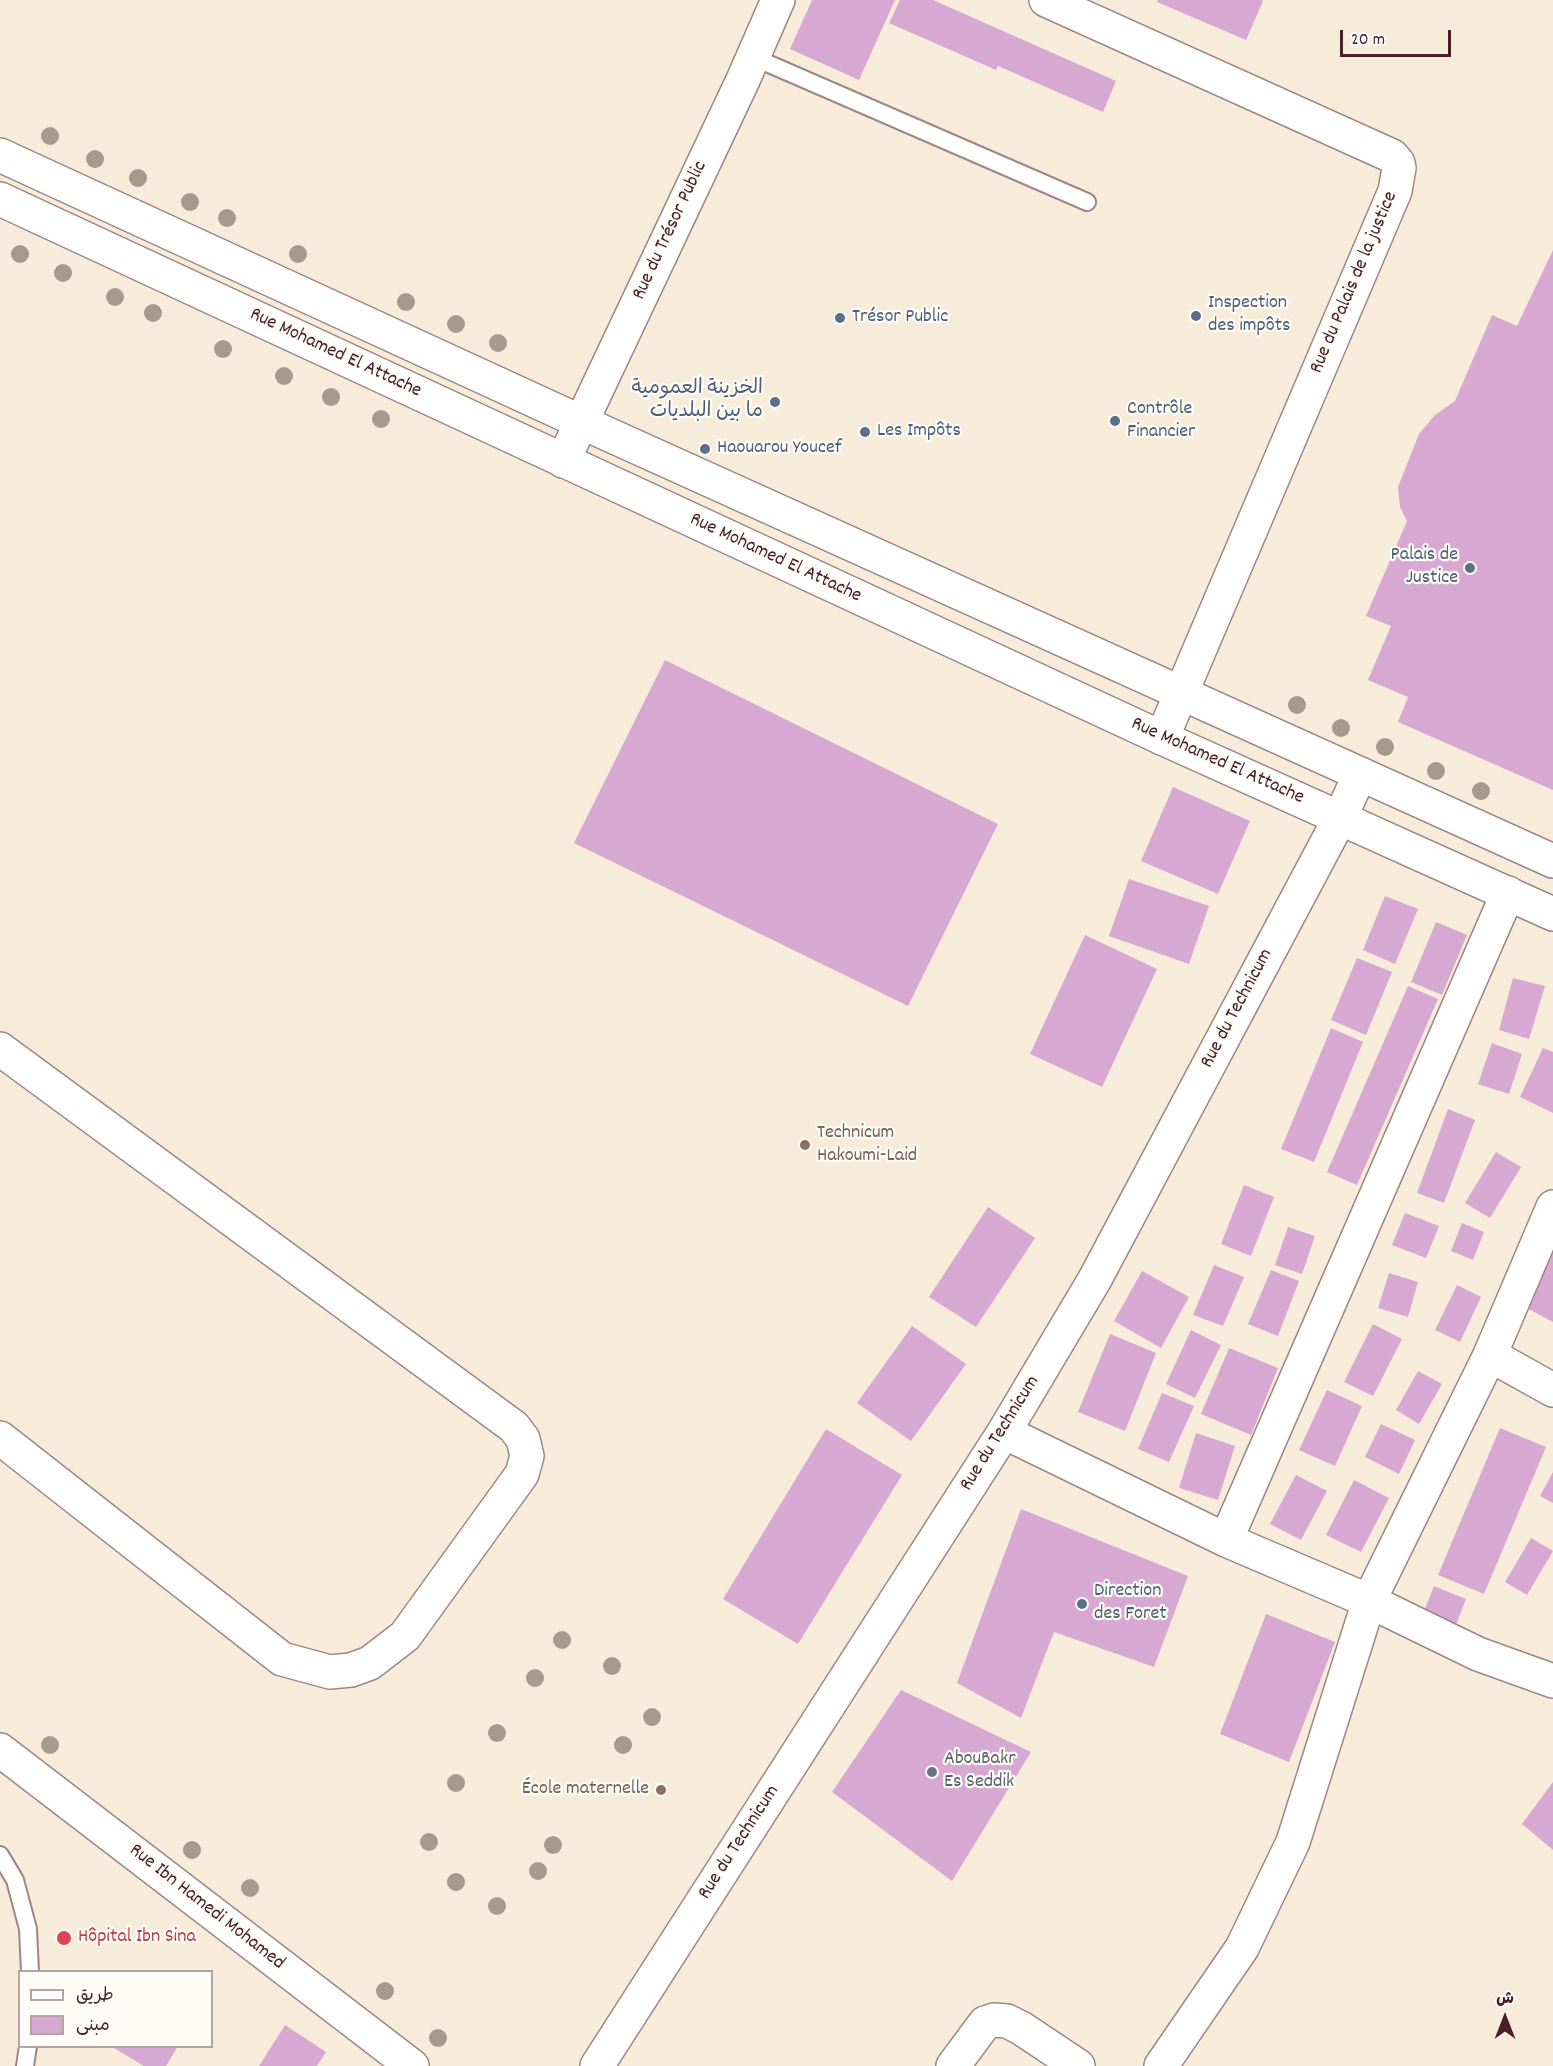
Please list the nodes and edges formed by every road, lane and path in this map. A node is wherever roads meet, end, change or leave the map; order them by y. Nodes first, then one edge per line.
1 (778, 0) edge
2 (1046, 0) edge
3 (753, 57) junction
4 (0, 155) edge
5 (0, 199) edge
6 (1087, 202) dead end
7 (384, 331) junction
8 (364, 368) junction
9 (581, 422) junction
10 (563, 461) junction
11 (1181, 694) junction
12 (1162, 738) junction
13 (1360, 774) junction
14 (1340, 818) junction
15 (1553, 861) edge
16 (1508, 893) junction
17 (1553, 914) edge
18 (0, 1048) edge
19 (1553, 1207) edge
20 (1490, 1354) junction
21 (1553, 1390) edge
22 (1004, 1432) junction
23 (0, 1438) edge
24 (1226, 1540) junction
25 (1369, 1601) junction
26 (1552, 1678) edge
27 (0, 1749) edge
28 (0, 1855) edge
29 (30, 1970) edge
30 (28, 2048) edge
31 (25, 2066) edge
32 (412, 2066) edge
33 (597, 2066) edge
34 (953, 2066) edge
35 (1078, 2066) edge
36 (1161, 2066) edge

1 - 3 street, Rue du Trésor Public
2 - 11 street, Rue du Palais de la justice
3 - 6 lane
3 - 9 street, Rue du Trésor Public
4 - 7 street, Rue Mohamed El Attache
5 - 8 street, Rue Mohamed El Attache
7 - 8 street
7 - 9 street, Rue Mohamed El Attache
8 - 10 street, Rue Mohamed El Attache
9 - 10 street, Rue du Trésor Public
9 - 11 street, Rue Mohamed El Attache
10 - 12 street, Rue Mohamed El Attache
11 - 12 street, Rue du Palais de la justice
11 - 13 street, Rue Mohamed El Attache
12 - 14 street, Rue Mohamed El Attache
13 - 14 street, Rue du Technicum
13 - 15 street, Rue Mohamed El Attache
14 - 16 street, Rue Mohamed El Attache
14 - 22 street, Rue du Technicum
16 - 17 street, Rue Mohamed El Attache
16 - 24 street
18 - 23 street
19 - 20 street
20 - 21 street
20 - 25 street
22 - 24 street
22 - 33 street, Rue du Technicum
24 - 25 street
25 - 26 street
25 - 36 street
27 - 32 street, Rue Ibn Hamedi Mohamed
28 - 29 lane
30 - 31 lane
34 - 35 street

